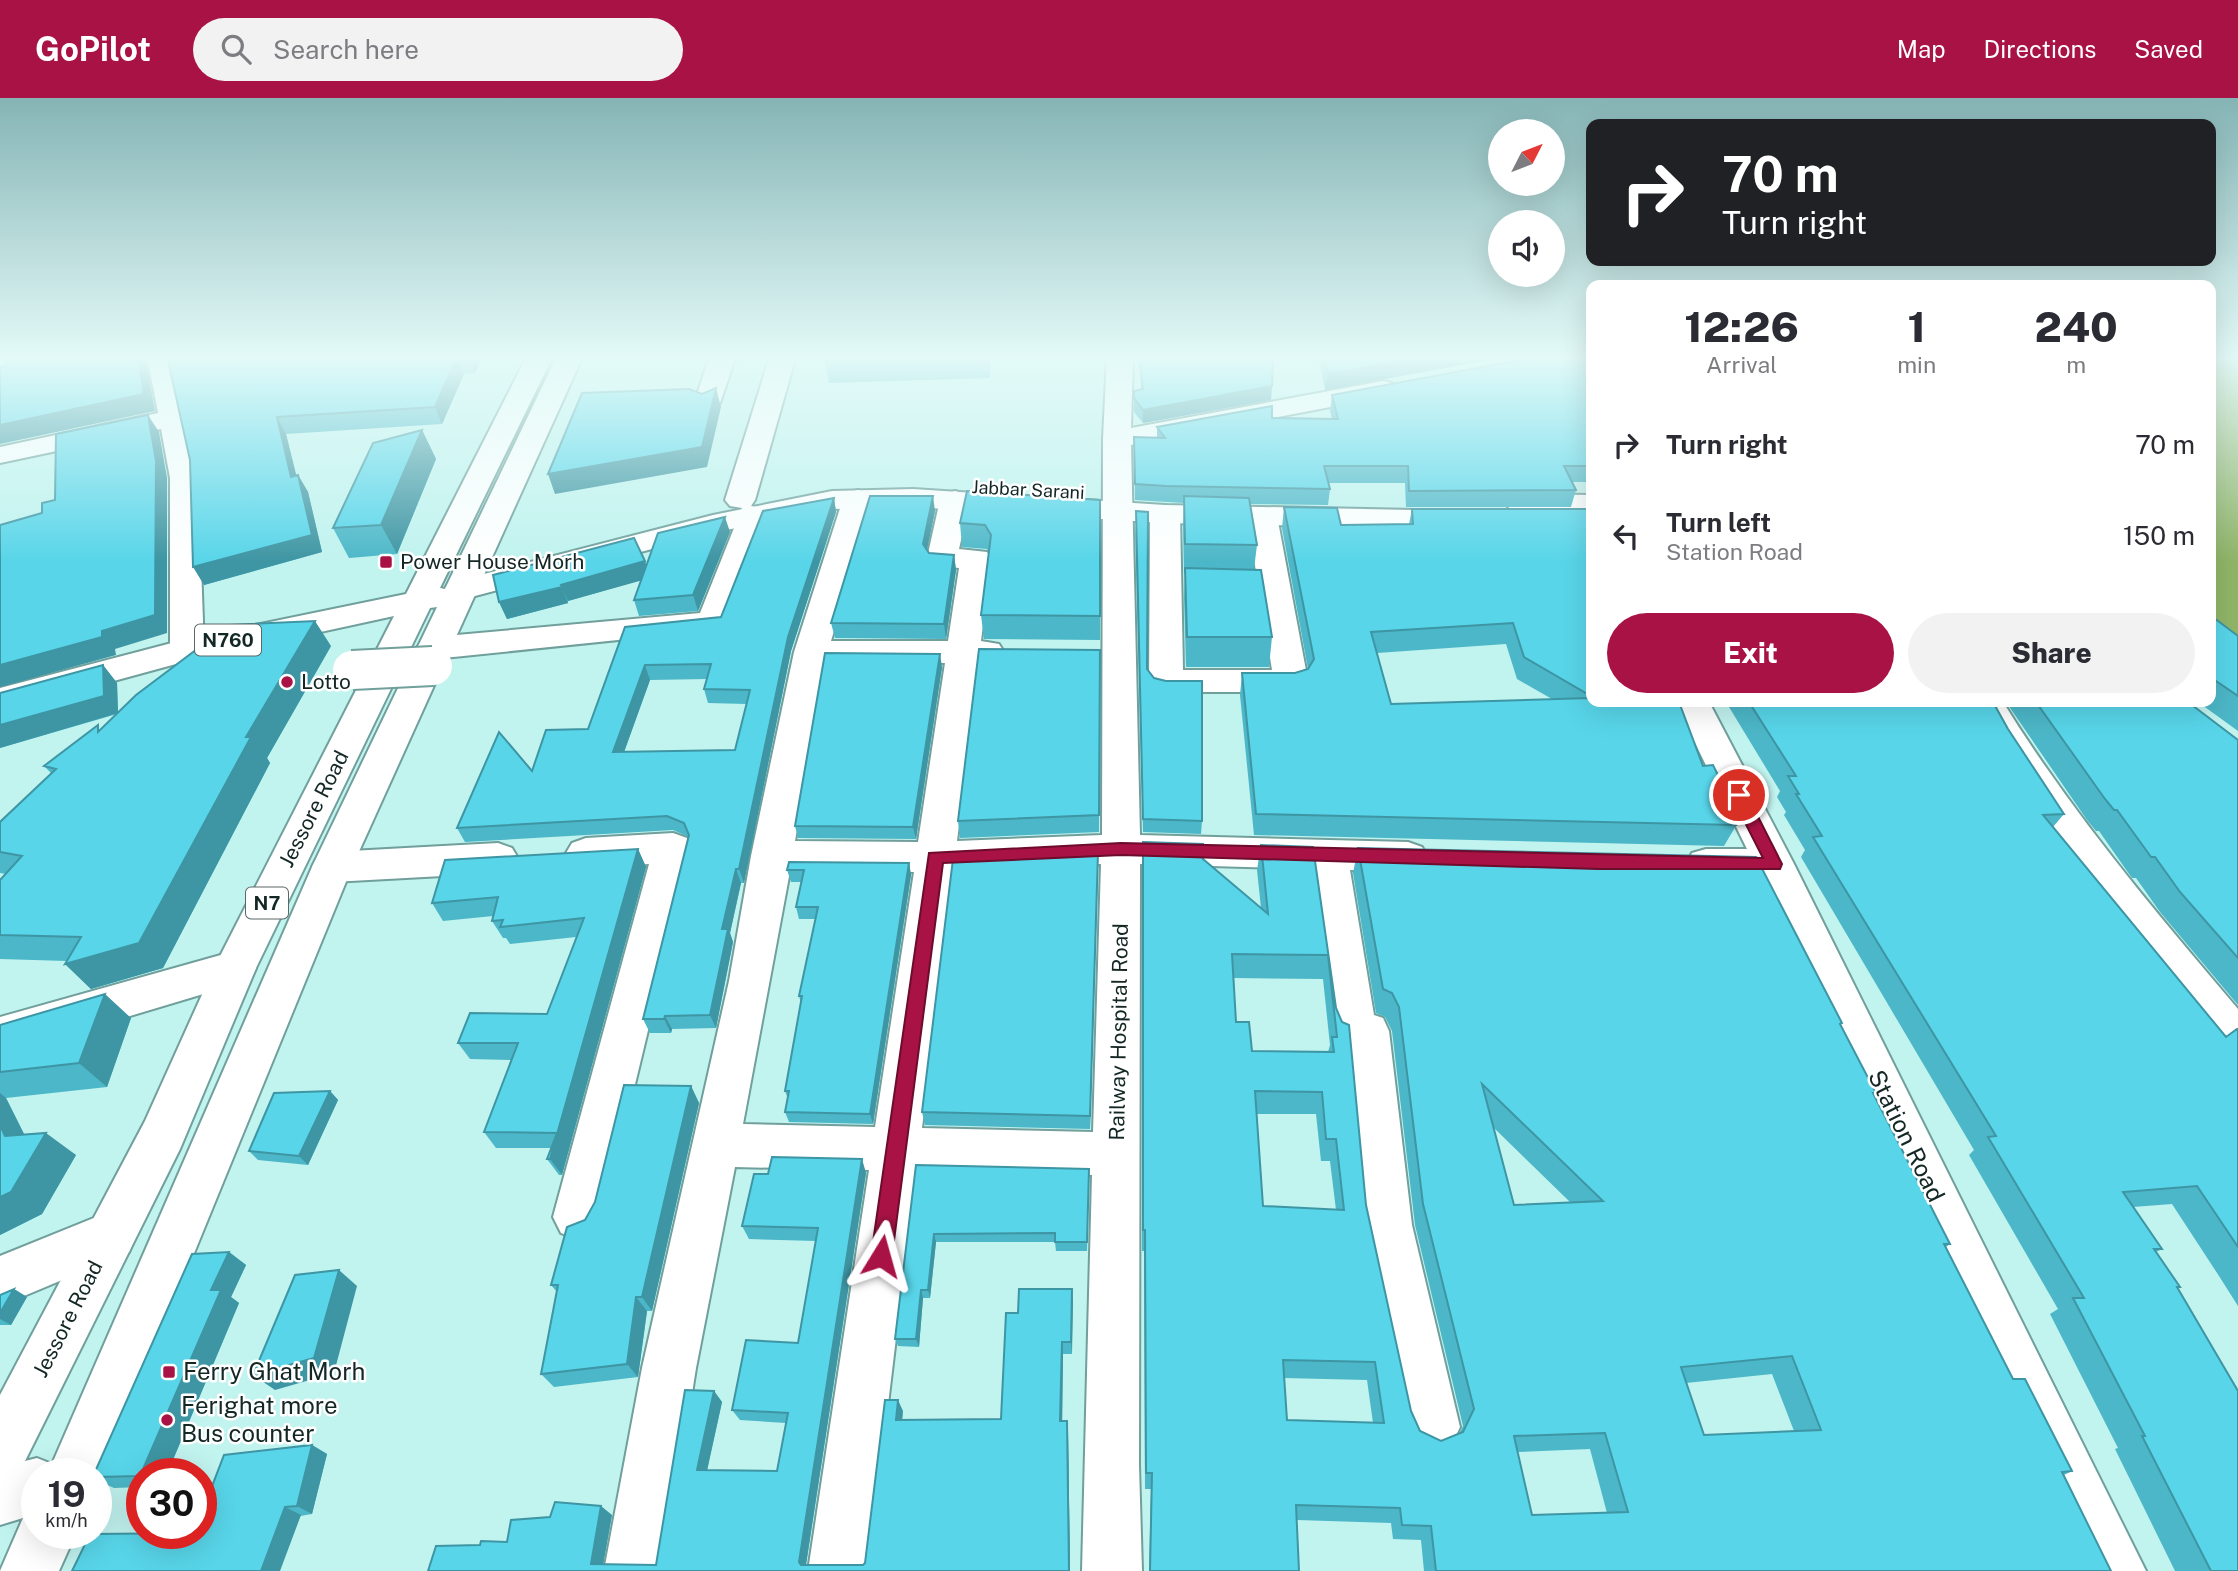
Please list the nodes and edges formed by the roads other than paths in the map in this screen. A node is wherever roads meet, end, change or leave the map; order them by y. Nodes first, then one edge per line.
1 (141, 425) edge
2 (173, 425) edge
3 (506, 425) edge
4 (538, 425) edge
5 (766, 425) edge
6 (1117, 425) edge
7 (1193, 425) edge
8 (1116, 439) junction
9 (0, 455) edge
10 (858, 499) junction
11 (955, 500) junction
12 (1119, 502) junction
13 (1586, 504) edge
14 (746, 507) junction
15 (1165, 514) junction
16 (1262, 516) junction
17 (1586, 518) edge
18 (467, 578) junction
19 (1192, 586) junction
20 (1274, 588) junction
21 (418, 602) junction
22 (187, 650) junction
23 (810, 652) junction
24 (963, 652) junction
25 (1015, 652) edge
26 (433, 657) junction
27 (352, 670) dead end
28 (0, 701) edge
29 (1695, 707) edge
30 (1989, 707) edge
31 (1121, 849) junction
32 (1328, 854) junction
33 (771, 856) junction
34 (935, 858) junction
35 (1450, 858) edge
36 (1666, 863) edge
37 (1774, 864) junction
38 (332, 867) junction
39 (234, 968) junction
40 (0, 1036) edge
41 (2235, 1037) edge
42 (714, 1145) junction
43 (895, 1151) junction
44 (1117, 1154) junction
45 (579, 1217) dead end
46 (111, 1235) junction
47 (0, 1281) edge
48 (1432, 1427) dead end
49 (0, 1452) edge
50 (83, 1458) edge
51 (21, 1491) edge
52 (0, 1497) edge
53 (39, 1549) edge
54 (28, 1571) edge
55 (634, 1571) edge
56 (838, 1571) edge
57 (1112, 1571) edge
58 (2116, 1571) edge

1 - 9 main road
2 - 22 main road
3 - 21 main road, Jessore Road / N7
4 - 18 main road, N7
5 - 14 main road
6 - 8 main road, Railway Hospital Road
7 - 8 main road
8 - 12 main road, Railway Hospital Road
10 - 11 main road, Jabbar Sarani
10 - 14 main road, Jabbar Sarani
10 - 23 main road
11 - 12 main road, Jabbar Sarani
11 - 24 main road
12 - 13 main road, Jabbar Sarani
12 - 14 main road, Jabbar Sarani
12 - 15 main road, Jabbar Sarani
12 - 31 main road, Railway Hospital Road
14 - 18 main road, Jabbar Sarani
14 - 26 main road
15 - 16 main road, Jabbar Sarani
15 - 19 main road
16 - 17 main road, Jabbar Sarani
16 - 20 main road
18 - 21 main road, N760
18 - 26 main road, N7
19 - 20 main road
19 - 20 main road
21 - 22 main road, N760
21 - 39 main road, Jessore Road / N7
22 - 28 main road, N760
23 - 24 main road
23 - 33 main road
24 - 25 main road
24 - 34 main road
26 - 27 main road, bridge
26 - 38 main road, N7
29 - 37 main road, Station Road
30 - 41 main road
31 - 32 main road
31 - 34 main road
31 - 44 main road, Railway Hospital Road
32 - 35 main road
32 - 48 main road
33 - 34 main road
33 - 42 main road
34 - 43 main road
36 - 37 main road
37 - 58 main road, Station Road
38 - 45 main road
38 - 50 main road, N7
39 - 40 main road
39 - 46 main road, Jessore Road / N7
42 - 43 main road
42 - 55 main road
43 - 44 main road
43 - 56 main road
44 - 57 main road, Railway Hospital Road
46 - 47 main road
46 - 49 main road, Jessore Road / N7
51 - 52 main road
53 - 54 main road

